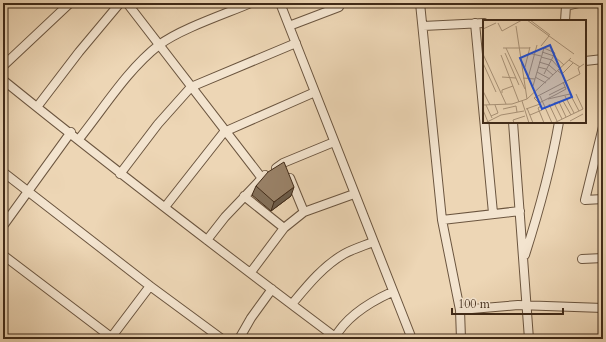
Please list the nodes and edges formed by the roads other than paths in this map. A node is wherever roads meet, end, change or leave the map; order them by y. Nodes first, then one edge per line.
1 (70, 3) edge
2 (120, 3) edge
3 (127, 3) edge
4 (251, 3) edge
5 (280, 3) edge
6 (341, 3) edge
7 (420, 3) edge
8 (579, 3) edge
9 (565, 20) edge
10 (483, 23) edge
11 (474, 24) junction
12 (289, 26) junction
13 (423, 26) junction
14 (296, 43) junction
15 (159, 45) junction
16 (603, 59) edge
17 (586, 61) edge
18 (3, 66) edge
19 (3, 80) edge
20 (191, 87) junction
21 (315, 92) junction
22 (37, 107) junction
23 (483, 114) edge
24 (484, 123) edge
25 (513, 123) edge
26 (559, 123) edge
27 (603, 127) edge
28 (71, 132) junction
29 (224, 132) junction
30 (79, 139) junction
31 (334, 142) junction
32 (600, 148) edge
33 (284, 163) junction
34 (3, 172) edge
35 (120, 174) junction
36 (261, 177) junction
37 (27, 192) junction
38 (354, 194) junction
39 (244, 196) junction
40 (603, 199) edge
41 (165, 207) junction
42 (520, 211) junction
43 (304, 212) junction
44 (493, 213) junction
45 (442, 220) junction
46 (3, 226) edge
47 (284, 228) junction
48 (207, 240) junction
49 (373, 242) junction
50 (3, 255) edge
51 (603, 258) edge
52 (524, 260) junction
53 (582, 260) dead end
54 (250, 272) junction
55 (150, 286) junction
56 (272, 289) junction
57 (392, 292) junction
58 (292, 304) junction
59 (527, 306) junction
60 (603, 308) edge
61 (460, 310) junction
62 (111, 338) edge
63 (335, 338) edge
64 (222, 339) edge
65 (239, 339) edge
66 (412, 339) edge
67 (460, 339) edge
68 (529, 339) edge

1 - 18 street
2 - 22 street
3 - 15 street
4 - 15 street
5 - 12 street
6 - 12 street
7 - 13 street
8 - 9 street
10 - 11 street
11 - 13 street
11 - 23 street
12 - 14 street
13 - 45 street
14 - 20 street
14 - 21 street
15 - 20 street
15 - 30 street
16 - 17 street
19 - 22 street
20 - 29 street
20 - 35 street
21 - 29 street
21 - 31 street
22 - 28 street
24 - 44 street
25 - 42 street
26 - 52 street
27 - 32 street
28 - 30 street
28 - 37 street
29 - 36 street
29 - 41 street
30 - 35 street
31 - 33 street
31 - 38 street
32 - 40 street
33 - 36 street
33 - 43 street
34 - 37 street
35 - 41 street
36 - 39 street
37 - 46 street
37 - 55 street
38 - 43 street
38 - 49 street
39 - 47 street
39 - 48 street
41 - 48 street
42 - 44 street
42 - 52 street
43 - 47 street
44 - 45 street
45 - 61 street
47 - 54 street
48 - 54 street
49 - 57 street
49 - 58 street
50 - 62 street
51 - 53 street
52 - 59 street
54 - 56 street
55 - 62 street
55 - 64 street
56 - 58 street
56 - 65 street
57 - 63 street
57 - 66 street
58 - 63 street
59 - 60 street
59 - 61 street
59 - 68 street
61 - 67 street

